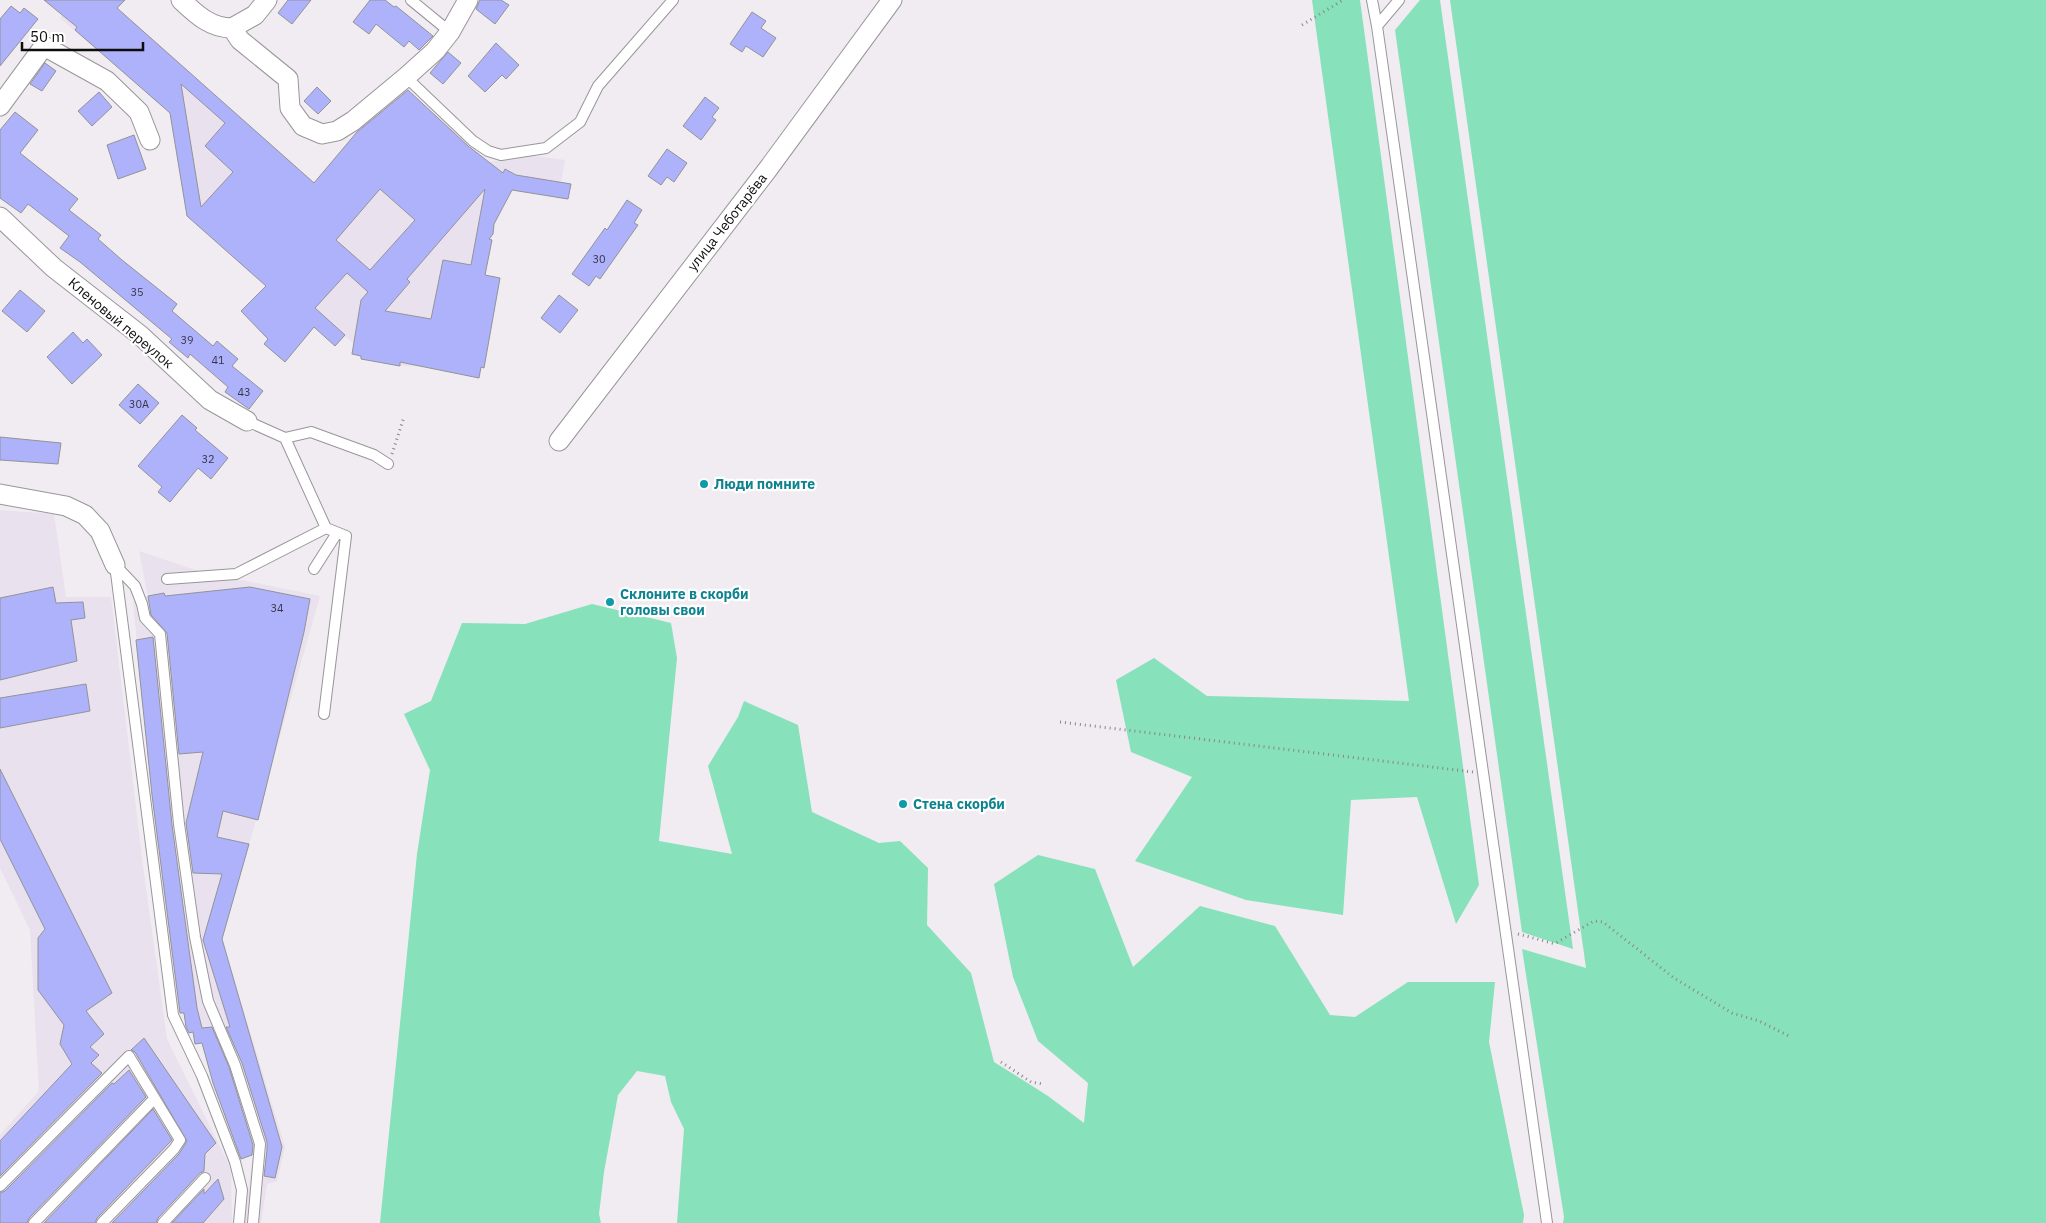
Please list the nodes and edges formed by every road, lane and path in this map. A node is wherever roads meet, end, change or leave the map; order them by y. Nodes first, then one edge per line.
1 (181, 0) edge
2 (267, 0) edge
3 (411, 0) edge
4 (468, 0) edge
5 (673, 0) edge
6 (892, 0) edge
7 (1343, 0) edge
8 (1372, 0) edge
9 (1399, 0) edge
10 (1302, 25) dead end
11 (1377, 26) junction
12 (232, 28) junction
13 (450, 32) junction
14 (406, 77) junction
15 (0, 106) edge
16 (150, 140) dead end
17 (0, 217) edge
18 (404, 417) dead end
19 (247, 421) joint
20 (285, 438) junction
21 (559, 440) dead end
22 (388, 464) joint
23 (0, 494) edge
24 (326, 528) junction
25 (336, 533) junction
26 (115, 565) junction
27 (314, 569) dead end
28 (167, 579) dead end
29 (324, 714) dead end
30 (1060, 722) dead end
31 (1483, 774) junction
32 (1506, 931) junction
33 (1789, 1036) dead end
34 (1001, 1062) dead end
35 (1043, 1084) dead end
36 (154, 1099) junction
37 (205, 1178) dead end
38 (0, 1186) edge
39 (34, 1223) edge
40 (102, 1223) edge
41 (163, 1223) edge
42 (239, 1223) edge
43 (253, 1223) edge
44 (1547, 1223) edge

1 - 12 street
2 - 12 street
3 - 13 lane
4 - 13 street
5 - 14 lane
6 - 21 street, улица Чеботарёва
7 - 10 path
8 - 11 lane
9 - 11 lane
11 - 31 lane
12 - 14 street
13 - 14 street
15 - 16 street
17 - 19 street, Кленовый переулок
18 - 22 path
19 - 20 lane
20 - 22 lane
20 - 24 lane
23 - 26 street
24 - 25 lane
24 - 28 lane
25 - 27 lane
25 - 29 lane
26 - 42 lane
26 - 43 lane
30 - 31 path
31 - 32 lane
32 - 33 path
32 - 44 lane
34 - 35 path
36 - 38 lane
36 - 39 lane
36 - 40 lane
37 - 41 lane

